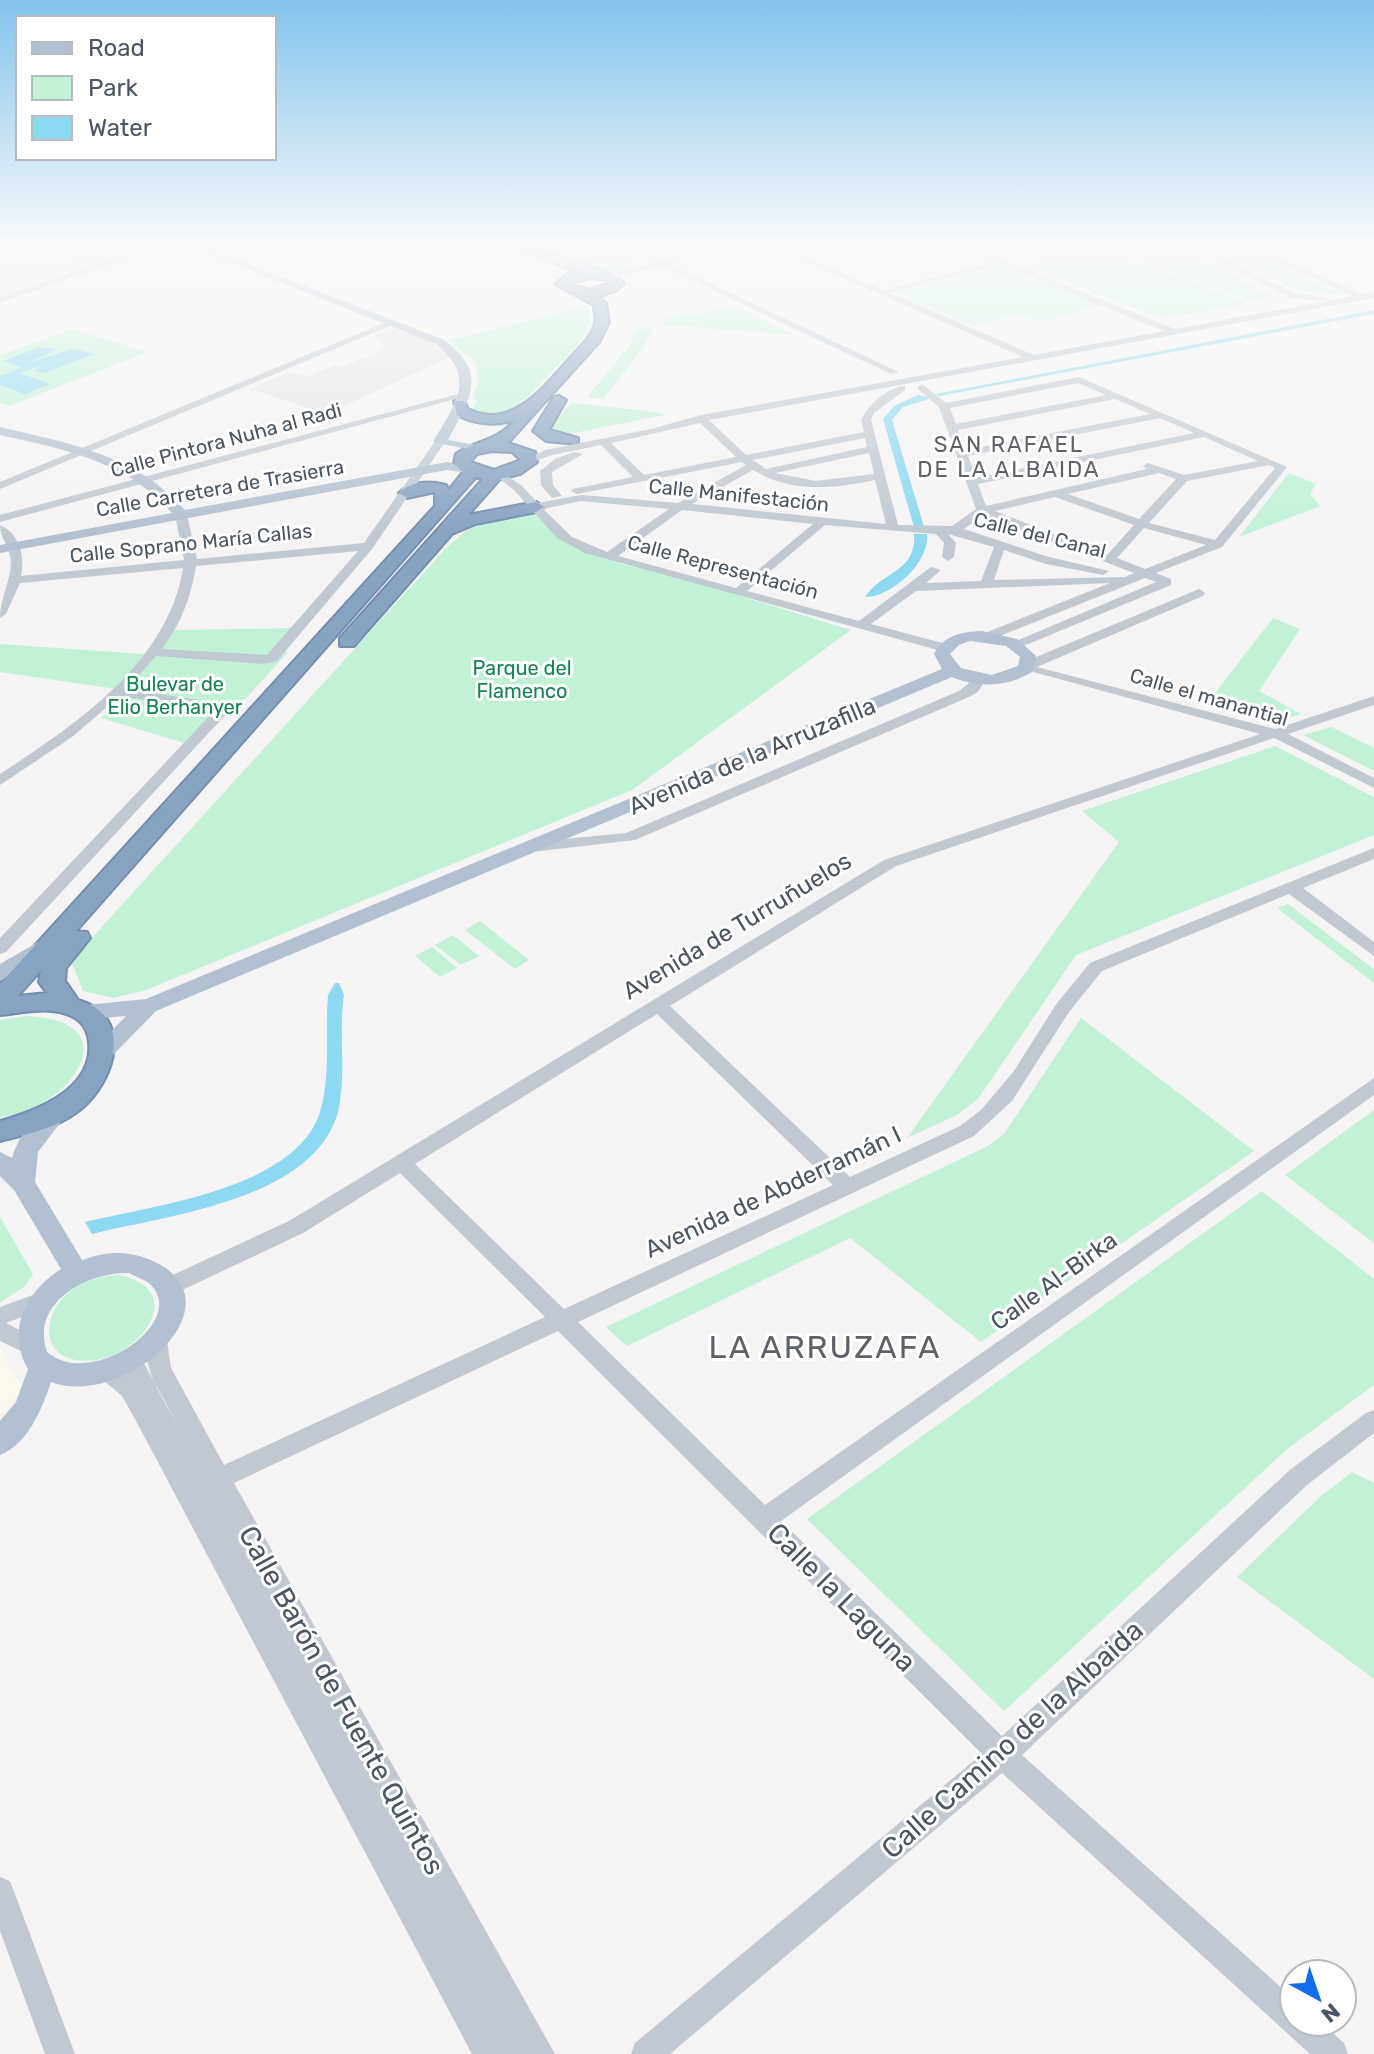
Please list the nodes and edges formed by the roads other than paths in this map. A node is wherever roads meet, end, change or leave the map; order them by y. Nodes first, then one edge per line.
1 (346, 342) edge
2 (433, 342) edge
3 (592, 342) edge
4 (603, 342) edge
5 (830, 342) edge
6 (996, 342) edge
7 (1114, 342) edge
8 (1032, 357) junction
9 (894, 372) junction
10 (933, 375) junction
11 (565, 381) junction
12 (888, 384) junction
13 (901, 388) junction
14 (933, 396) junction
15 (1117, 396) junction
16 (888, 398) junction
17 (461, 400) junction
18 (1161, 415) junction
19 (701, 418) junction
20 (951, 428) junction
21 (712, 429) junction
22 (0, 431) edge
23 (868, 434) junction
24 (1205, 434) junction
25 (573, 441) junction
26 (440, 442) junction
27 (607, 445) junction
28 (873, 449) junction
29 (83, 451) junction
30 (1110, 453) junction
31 (961, 454) junction
32 (470, 456) junction
33 (524, 456) junction
34 (1270, 462) junction
35 (754, 465) junction
36 (1159, 470) junction
37 (421, 471) junction
38 (498, 474) junction
39 (879, 476) junction
40 (1183, 478) junction
41 (642, 479) junction
42 (148, 480) junction
43 (971, 482) junction
44 (516, 483) junction
45 (0, 486) edge
46 (407, 493) junction
47 (1057, 494) junction
48 (578, 495) junction
49 (556, 496) junction
50 (534, 504) junction
51 (443, 506) junction
52 (683, 507) junction
53 (982, 510) junction
54 (181, 515) junction
55 (0, 519) edge
56 (822, 522) junction
57 (1141, 524) junction
58 (893, 528) junction
59 (0, 529) edge
60 (955, 530) junction
61 (940, 531) junction
62 (447, 532) junction
63 (1218, 544) junction
64 (368, 546) junction
65 (1000, 546) junction
66 (7, 547) edge
67 (608, 557) junction
68 (948, 557) dead end
69 (1111, 558) junction
70 (190, 564) junction
71 (935, 570) dead end
72 (1147, 572) junction
73 (1121, 579) junction
74 (17, 580) junction
75 (986, 584) junction
76 (916, 587) junction
77 (738, 592) junction
78 (1199, 593) dead end
79 (0, 614) edge
80 (862, 625) junction
81 (990, 636) junction
82 (1016, 644) junction
83 (945, 648) junction
84 (154, 652) junction
85 (1027, 667) junction
86 (954, 670) junction
87 (979, 679) junction
88 (119, 692) junction
89 (1374, 700) edge
90 (1275, 733) junction
91 (0, 781) edge
92 (1374, 784) edge
93 (532, 847) junction
94 (1374, 853) edge
95 (1291, 887) junction
96 (61, 932) junction
97 (0, 948) edge
98 (1374, 950) edge
99 (0, 974) edge
100 (0, 1000) edge
101 (659, 1005) junction
102 (0, 1006) edge
103 (149, 1006) junction
104 (77, 1008) junction
105 (105, 1049) junction
106 (1374, 1085) edge
107 (57, 1111) junction
108 (0, 1131) edge
109 (0, 1161) edge
110 (402, 1163) junction
111 (23, 1183) junction
112 (848, 1187) junction
113 (76, 1273) junction
114 (168, 1287) junction
115 (41, 1301) junction
116 (0, 1316) edge
117 (561, 1319) junction
118 (0, 1330) edge
119 (158, 1341) junction
120 (36, 1356) junction
121 (122, 1368) junction
122 (72, 1378) junction
123 (28, 1409) junction
124 (1374, 1420) edge
125 (0, 1442) edge
126 (219, 1479) junction
127 (764, 1519) junction
128 (1002, 1755) junction
129 (0, 1891) edge
130 (1278, 2005) edge
131 (1315, 2038) edge
132 (60, 2054) edge
133 (489, 2054) edge
134 (510, 2054) edge
135 (540, 2054) edge
136 (646, 2054) edge
137 (1333, 2054) edge

1 - 29 street
2 - 17 main road
3 - 11 highway
4 - 11 highway
5 - 9 street
6 - 8 street
7 - 8 street
8 - 10 street
9 - 10 street
9 - 12 street
10 - 12 street
10 - 14 street
11 - 17 highway
11 - 25 highway
11 - 32 highway
11 - 33 highway
12 - 13 street
12 - 19 street
13 - 14 street
13 - 16 street
14 - 15 street
14 - 20 street
15 - 18 street
15 - 20 street
16 - 21 street
16 - 23 street
17 - 26 main road
17 - 42 street, Calle Pintora Nuha al Radi
18 - 24 street
18 - 31 street
19 - 21 street
19 - 25 street
19 - 27 street
20 - 31 street
21 - 27 street
21 - 35 street
22 - 29 main road
23 - 28 street
23 - 35 street
24 - 30 street
24 - 34 street
25 - 33 street
26 - 32 main road
26 - 37 street
27 - 33 street
27 - 41 street
27 - 49 street
28 - 35 street
28 - 39 street
29 - 42 main road
29 - 45 street
30 - 36 street
30 - 43 street
31 - 43 street
32 - 33 highway
32 - 37 main road, Calle Carretera de Trasierra
32 - 38 highway
32 - 51 highway
33 - 38 highway
33 - 44 street
34 - 40 street
34 - 63 street
35 - 39 street
35 - 41 street
35 - 52 street
36 - 40 street
36 - 47 street
37 - 46 street
37 - 54 main road, Calle Carretera de Trasierra
38 - 44 street, Calle Representación
38 - 62 highway
39 - 58 street
40 - 57 street
41 - 48 street
42 - 54 main road
42 - 55 street, Calle Pintora Nuha al Radi
43 - 53 street
44 - 50 street, Calle Representación
46 - 51 highway
46 - 64 street
47 - 53 street
47 - 57 street
48 - 49 street
48 - 50 street
48 - 52 street, Calle Manifestación
49 - 50 street
50 - 62 highway
50 - 67 street, Calle Representación
51 - 96 highway
52 - 56 street, Calle Manifestación
52 - 67 street
53 - 60 street
53 - 69 street
54 - 66 main road, Calle Carretera de Trasierra
54 - 70 street
56 - 58 street, Calle Manifestación
56 - 77 street
57 - 63 street
57 - 69 street
58 - 61 street, Calle Manifestación
59 - 66 street
60 - 61 street, Calle Manifestación
60 - 65 street, Calle del Canal
61 - 68 street
62 - 104 highway
63 - 72 street
64 - 70 street, Calle Soprano María Callas
64 - 84 street
65 - 73 street, Calle del Canal
65 - 75 street
66 - 74 street
67 - 77 street, Calle Representación
69 - 72 street
70 - 74 street, Calle Soprano María Callas
70 - 84 street
71 - 76 street
72 - 73 street
72 - 82 street
73 - 75 street
73 - 81 street
74 - 79 street
75 - 76 street
76 - 80 street
77 - 80 street, Calle Representación
78 - 85 street
80 - 83 street, Calle Representación
81 - 82 main road
81 - 83 main road
82 - 85 main road
83 - 86 main road
84 - 88 street
85 - 87 main road
85 - 90 street, Calle el manantial
86 - 87 main road
86 - 93 main road, Avenida de la Arruzafilla
87 - 93 street, Avenida de la Arruzafilla
88 - 91 street
88 - 97 street
89 - 90 street, Avenida de Turruñuelos
90 - 92 street, Calle el manantial
90 - 101 street, Avenida de Turruñuelos
93 - 103 main road, Avenida de la Arruzafilla
94 - 95 street, Avenida de Abderramán I
95 - 98 street
95 - 112 street, Avenida de Abderramán I
96 - 99 main road
96 - 100 highway
101 - 110 street, Avenida de Turruñuelos
101 - 112 street
102 - 104 highway
103 - 104 main road, Avenida de la Arruzafilla
103 - 105 main road, Avenida de la Arruzafilla
104 - 105 highway
105 - 107 highway
106 - 127 street, Calle Al-Birka
107 - 108 highway
107 - 111 main road
109 - 111 main road
110 - 114 street, Avenida de Turruñuelos
110 - 117 street, Calle la Laguna
111 - 113 main road
112 - 117 street, Avenida de Abderramán I
113 - 114 main road
113 - 115 main road
114 - 119 main road
115 - 116 street
115 - 120 main road
117 - 126 street, Avenida de Abderramán I
117 - 127 street, Calle la Laguna
118 - 120 street
119 - 121 main road
119 - 126 street, Calle Barón de Fuente Quintos
120 - 122 main road
120 - 123 main road
121 - 122 main road
121 - 133 street, Calle Barón de Fuente Quintos
121 - 134 street, Calle Barón de Fuente Quintos
122 - 123 main road
123 - 125 main road
124 - 128 street, Calle Camino de la Albaida
126 - 135 street, Calle Barón de Fuente Quintos
127 - 128 street, Calle la Laguna
128 - 130 street, Calle la Laguna
128 - 136 street, Calle Camino de la Albaida
129 - 132 street
131 - 137 street, Calle la Laguna

